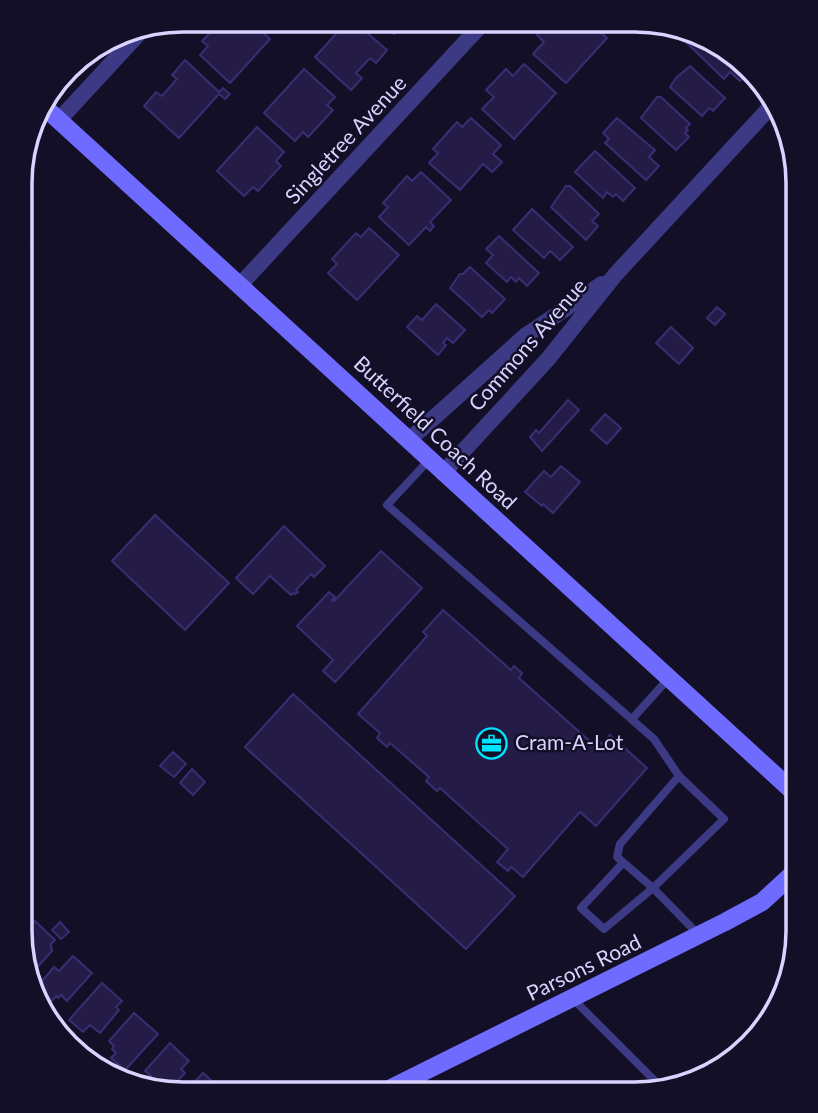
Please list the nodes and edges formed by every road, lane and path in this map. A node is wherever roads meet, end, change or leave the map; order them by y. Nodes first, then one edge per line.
1 (475, 32) edge
2 (133, 40) edge
3 (768, 110) edge
4 (50, 112) edge
5 (60, 121) junction
6 (615, 275) junction
7 (240, 285) junction
8 (409, 440) junction
9 (430, 459) junction
10 (443, 472) junction
11 (669, 678) junction
12 (632, 719) junction
13 (679, 776) junction
14 (786, 784) edge
15 (623, 863) junction
16 (786, 880) edge
17 (653, 888) junction
18 (699, 935) junction
19 (573, 999) junction
20 (654, 1080) edge
21 (403, 1082) edge

1 - 7 street, Singletree Avenue
2 - 5 street
3 - 6 street, Commons Avenue
4 - 5 main road, Butterfield Coach Road
5 - 7 main road, Butterfield Coach Road
6 - 8 street, Commons Avenue
6 - 10 street, Commons Avenue
7 - 8 main road, Butterfield Coach Road
8 - 9 main road, Butterfield Coach Road
9 - 10 main road, Butterfield Coach Road
9 - 12 lane
10 - 11 main road, Butterfield Coach Road
11 - 12 lane
11 - 14 main road, Butterfield Coach Road
12 - 13 lane
13 - 15 lane
13 - 17 lane
15 - 17 lane
15 - 17 lane
16 - 18 main road, Parsons Road
17 - 18 lane
18 - 19 main road, Parsons Road
19 - 20 lane
19 - 21 main road, Parsons Road

